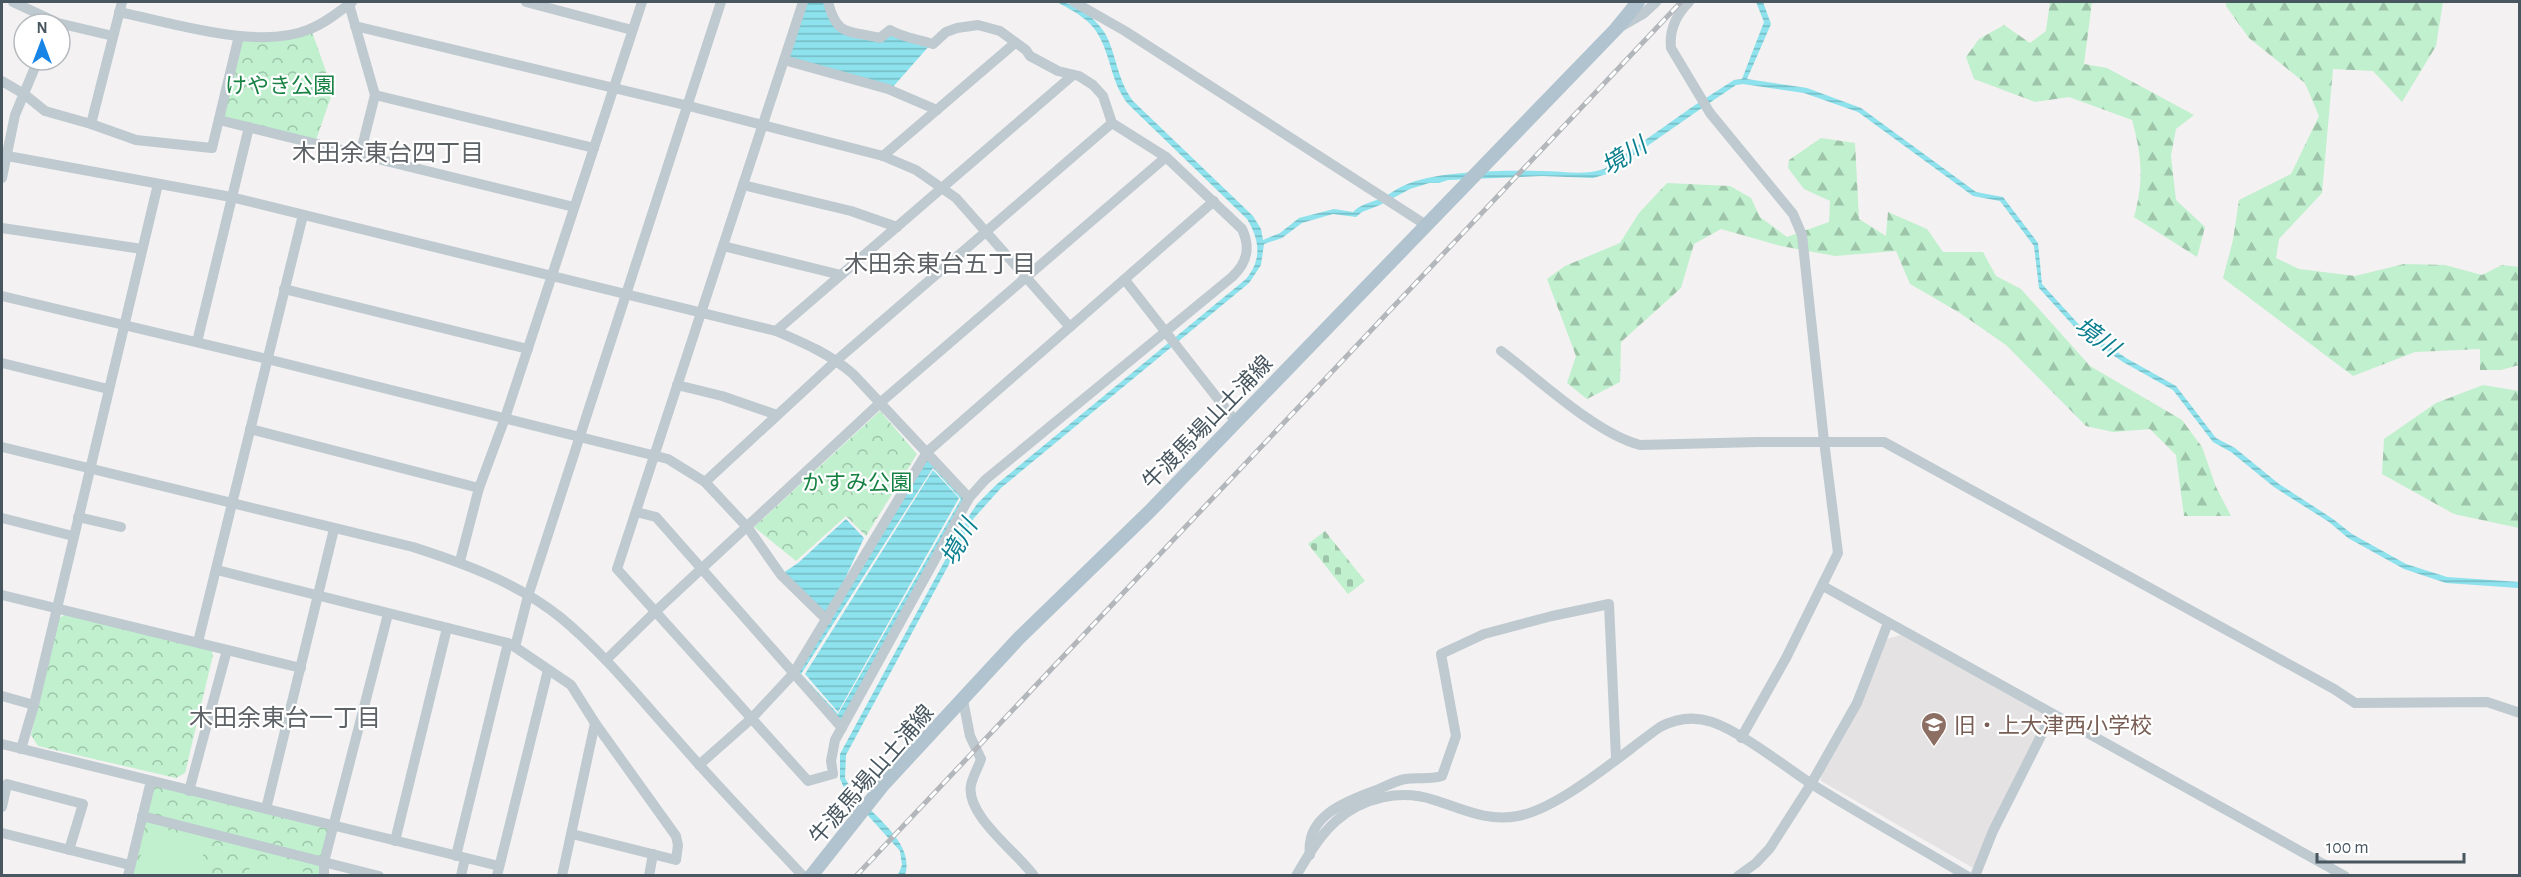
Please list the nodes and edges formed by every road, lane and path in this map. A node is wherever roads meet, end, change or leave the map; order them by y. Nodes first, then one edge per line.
1 (14, 2) edge
2 (526, 2) edge
3 (642, 2) edge
4 (722, 2) edge
5 (803, 2) edge
6 (828, 2) edge
7 (1074, 2) edge
8 (1638, 2) edge
9 (1656, 2) edge
10 (1686, 2) edge
11 (350, 3) edge
12 (120, 7) edge
13 (34, 12) edge
14 (355, 26) junction
15 (72, 27) edge
16 (1616, 29) junction
17 (632, 30) junction
18 (113, 36) junction
19 (239, 36) junction
20 (1015, 43) junction
21 (784, 60) junction
22 (33, 72) edge
23 (1073, 75) junction
24 (2, 81) edge
25 (613, 89) junction
26 (24, 94) junction
27 (375, 95) junction
28 (689, 106) junction
29 (937, 111) junction
30 (219, 120) junction
31 (1112, 123) junction
32 (92, 124) junction
33 (762, 126) junction
34 (249, 127) junction
35 (594, 148) junction
36 (360, 155) junction
37 (4, 156) edge
38 (883, 156) junction
39 (1166, 157) junction
40 (2, 178) edge
41 (158, 184) junction
42 (743, 185) junction
43 (942, 188) junction
44 (231, 197) junction
45 (1214, 201) junction
46 (574, 207) junction
47 (303, 215) junction
48 (1426, 225) junction
49 (897, 227) junction
50 (2, 228) edge
51 (987, 231) junction
52 (723, 246) junction
53 (142, 249) junction
54 (841, 274) junction
55 (552, 276) junction
56 (1027, 278) junction
57 (1125, 280) junction
58 (284, 289) junction
59 (627, 293) junction
60 (2, 296) edge
61 (700, 312) junction
62 (124, 324) junction
63 (1070, 327) junction
64 (1166, 330) junction
65 (777, 331) junction
66 (197, 342) junction
67 (528, 349) junction
68 (1501, 351) dead end
69 (267, 358) junction
70 (837, 360) junction
71 (2, 363) edge
72 (677, 385) junction
73 (108, 389) junction
74 (881, 402) junction
75 (777, 415) junction
76 (505, 418) junction
77 (1236, 422) junction
78 (250, 429) junction
79 (582, 436) junction
80 (1824, 441) junction
81 (2, 447) edge
82 (927, 452) junction
83 (654, 454) junction
84 (90, 469) junction
85 (705, 482) junction
86 (479, 488) junction
87 (969, 498) junction
88 (232, 504) junction
89 (636, 512) junction
90 (78, 517) junction
91 (2, 518) edge
92 (121, 527) dead end
93 (748, 528) junction
94 (334, 529) junction
95 (73, 536) junction
96 (460, 561) junction
97 (218, 570) junction
98 (702, 570) junction
99 (1823, 586) junction
100 (2, 595) edge
101 (318, 596) junction
102 (528, 596) junction
103 (56, 608) junction
104 (656, 611) junction
105 (388, 614) junction
106 (827, 620) junction
107 (1888, 623) junction
108 (447, 628) junction
109 (198, 642) junction
110 (511, 645) junction
111 (227, 650) junction
112 (606, 660) junction
113 (301, 668) junction
114 (548, 670) junction
115 (793, 674) junction
116 (2, 696) edge
117 (963, 700) junction
118 (34, 705) junction
119 (2520, 713) edge
120 (2052, 714) junction
121 (751, 719) junction
122 (595, 723) junction
123 (842, 728) junction
124 (1741, 738) junction
125 (2, 744) edge
126 (21, 749) junction
127 (1616, 758) junction
128 (699, 765) junction
129 (151, 781) junction
130 (1812, 784) junction
131 (189, 791) junction
132 (2, 807) edge
133 (266, 809) junction
134 (142, 816) junction
135 (334, 826) junction
136 (2, 833) edge
137 (572, 834) junction
138 (395, 841) junction
139 (69, 850) junction
140 (653, 855) junction
141 (1310, 855) junction
142 (460, 857) junction
143 (324, 862) junction
144 (129, 870) edge
145 (498, 871) edge
146 (324, 876) edge
147 (380, 876) edge
148 (461, 876) edge
149 (562, 876) edge
150 (649, 876) edge
151 (803, 876) edge
152 (811, 876) edge
153 (1034, 876) edge
154 (1296, 876) edge
155 (1738, 876) edge
156 (1968, 876) edge
157 (1975, 876) edge
158 (2345, 876) edge

1 - 13 street
2 - 17 street
3 - 17 street
4 - 28 street
5 - 21 street
6 - 20 street
7 - 48 street
8 - 16 main road, 牛渡馬場山土浦線
9 - 16 street
10 - 80 street
11 - 14 street
11 - 19 street
12 - 18 street
12 - 19 street
14 - 25 street
14 - 27 street
15 - 18 street
16 - 48 main road, 牛渡馬場山土浦線
17 - 25 street
18 - 32 street
19 - 30 street
20 - 23 street
20 - 29 street
21 - 29 street
21 - 33 street
22 - 26 street
23 - 31 street
23 - 43 street
24 - 26 street
25 - 28 street
25 - 35 street
26 - 32 street
26 - 37 street
27 - 35 street
27 - 36 street
28 - 33 street
28 - 59 street
29 - 38 street
30 - 32 street
30 - 34 street
31 - 39 street
31 - 51 street
33 - 38 street
33 - 42 street
34 - 36 street
34 - 44 street
35 - 46 street
36 - 46 street
37 - 40 street
37 - 41 street
38 - 43 street
39 - 45 street
39 - 56 street
41 - 44 street
41 - 53 street
42 - 49 street
42 - 52 street
43 - 49 street
43 - 51 street
44 - 47 street
44 - 66 street
45 - 57 street
45 - 64 street
46 - 55 street
47 - 55 street
47 - 58 street
48 - 77 main road, 牛渡馬場山土浦線
49 - 54 street
50 - 53 street
51 - 56 street
51 - 70 street
52 - 54 street
52 - 61 street
53 - 62 street
54 - 65 street
55 - 59 street
55 - 67 street
56 - 63 street
56 - 74 street
57 - 63 street
57 - 64 street
58 - 67 street
58 - 69 street
59 - 61 street
59 - 79 street
60 - 62 street
61 - 65 street
61 - 72 street
62 - 66 street
62 - 73 street
63 - 82 street
64 - 77 street
64 - 87 street
65 - 70 street
66 - 69 street
67 - 76 street
68 - 80 street
69 - 76 street
69 - 78 street
70 - 74 street
70 - 75 street
71 - 73 street
72 - 75 street
72 - 83 street
73 - 84 street
74 - 82 street
74 - 93 street
75 - 85 street
76 - 79 street
76 - 86 street
77 - 117 main road, 牛渡馬場山土浦線
78 - 86 street
78 - 88 street
79 - 83 street
79 - 102 street
80 - 99 street
80 - 119 street
81 - 84 street
82 - 87 street
82 - 106 street
83 - 85 street
83 - 89 street
84 - 88 street
84 - 90 street
85 - 93 street
86 - 96 street
87 - 123 street
88 - 94 street
88 - 97 street
89 - 98 street
89 - 104 street
90 - 92 street
90 - 95 street
91 - 95 street
93 - 98 street
93 - 106 street
94 - 96 street
94 - 101 street
95 - 103 street
96 - 102 street
97 - 101 street
97 - 109 street
98 - 104 street
98 - 115 street
99 - 107 street
99 - 124 street
100 - 103 street
101 - 105 street
101 - 113 street
102 - 110 street
102 - 112 street
103 - 109 street
103 - 118 street
104 - 112 street
104 - 121 street
105 - 108 street
105 - 135 street
106 - 115 street
107 - 120 street
107 - 130 street
108 - 110 street
108 - 138 street
109 - 111 street
110 - 114 street
110 - 142 street
111 - 113 street
111 - 131 street
112 - 128 street
113 - 133 street
114 - 122 street
114 - 145 street
115 - 121 street
115 - 123 street
116 - 118 street
117 - 152 main road, 牛渡馬場山土浦線
117 - 153 street
118 - 126 street
120 - 157 street
120 - 158 street
121 - 123 street
121 - 128 street
122 - 137 street
122 - 140 street
124 - 127 street
124 - 130 street
125 - 126 street
126 - 129 street
127 - 141 street
127 - 141 street
128 - 151 street
129 - 131 street
129 - 134 street
130 - 155 street
130 - 156 street
131 - 133 street
132 - 139 street
133 - 135 street
134 - 143 street
134 - 144 street
135 - 138 street
135 - 143 street
136 - 139 street
137 - 140 street
137 - 149 street
138 - 142 street
139 - 144 street
140 - 150 street
141 - 154 street
142 - 145 street
142 - 148 street
143 - 146 street
143 - 147 street

